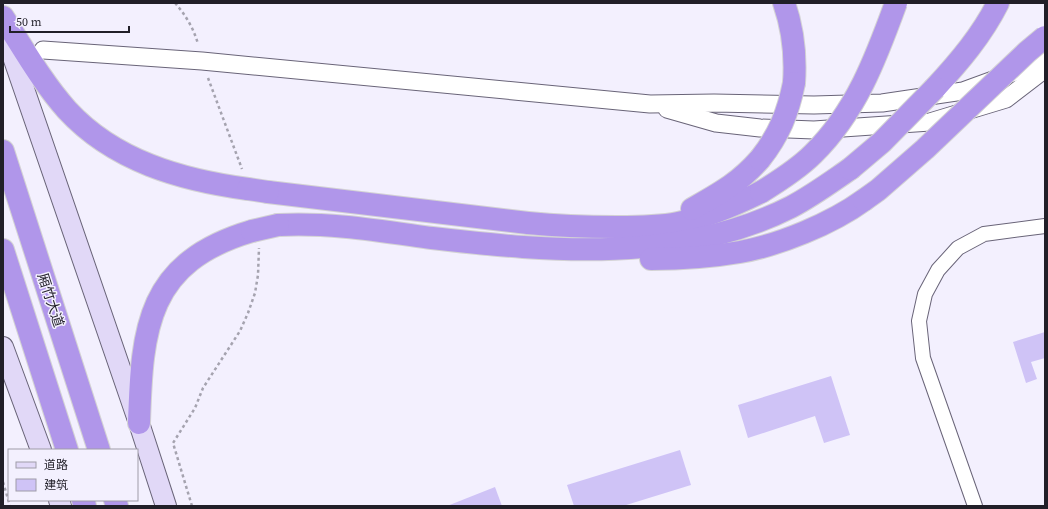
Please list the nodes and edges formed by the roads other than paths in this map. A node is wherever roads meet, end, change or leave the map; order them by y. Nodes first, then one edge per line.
1 (784, 3) edge
2 (896, 3) edge
3 (998, 3) edge
4 (3, 17) edge
5 (3, 28) edge
6 (1045, 37) edge
7 (43, 50) dead end
8 (1045, 61) edge
9 (1045, 69) edge
10 (650, 104) junction
11 (3, 151) edge
12 (663, 225) junction
13 (1045, 226) edge
14 (3, 250) edge
15 (573, 250) junction
16 (3, 347) edge
17 (139, 423) junction
18 (40, 449) edge
19 (67, 449) edge
20 (99, 449) edge
21 (166, 506) edge
22 (975, 506) edge

1 - 12 highway, bridge
2 - 12 highway, bridge
3 - 15 highway, bridge
4 - 12 highway
5 - 17 main road
6 - 15 highway, bridge
7 - 10 street
8 - 10 street
9 - 10 street
11 - 20 highway, 厢竹大道
13 - 22 street
14 - 19 highway
15 - 17 highway, bridge
16 - 18 main road
17 - 21 main road

